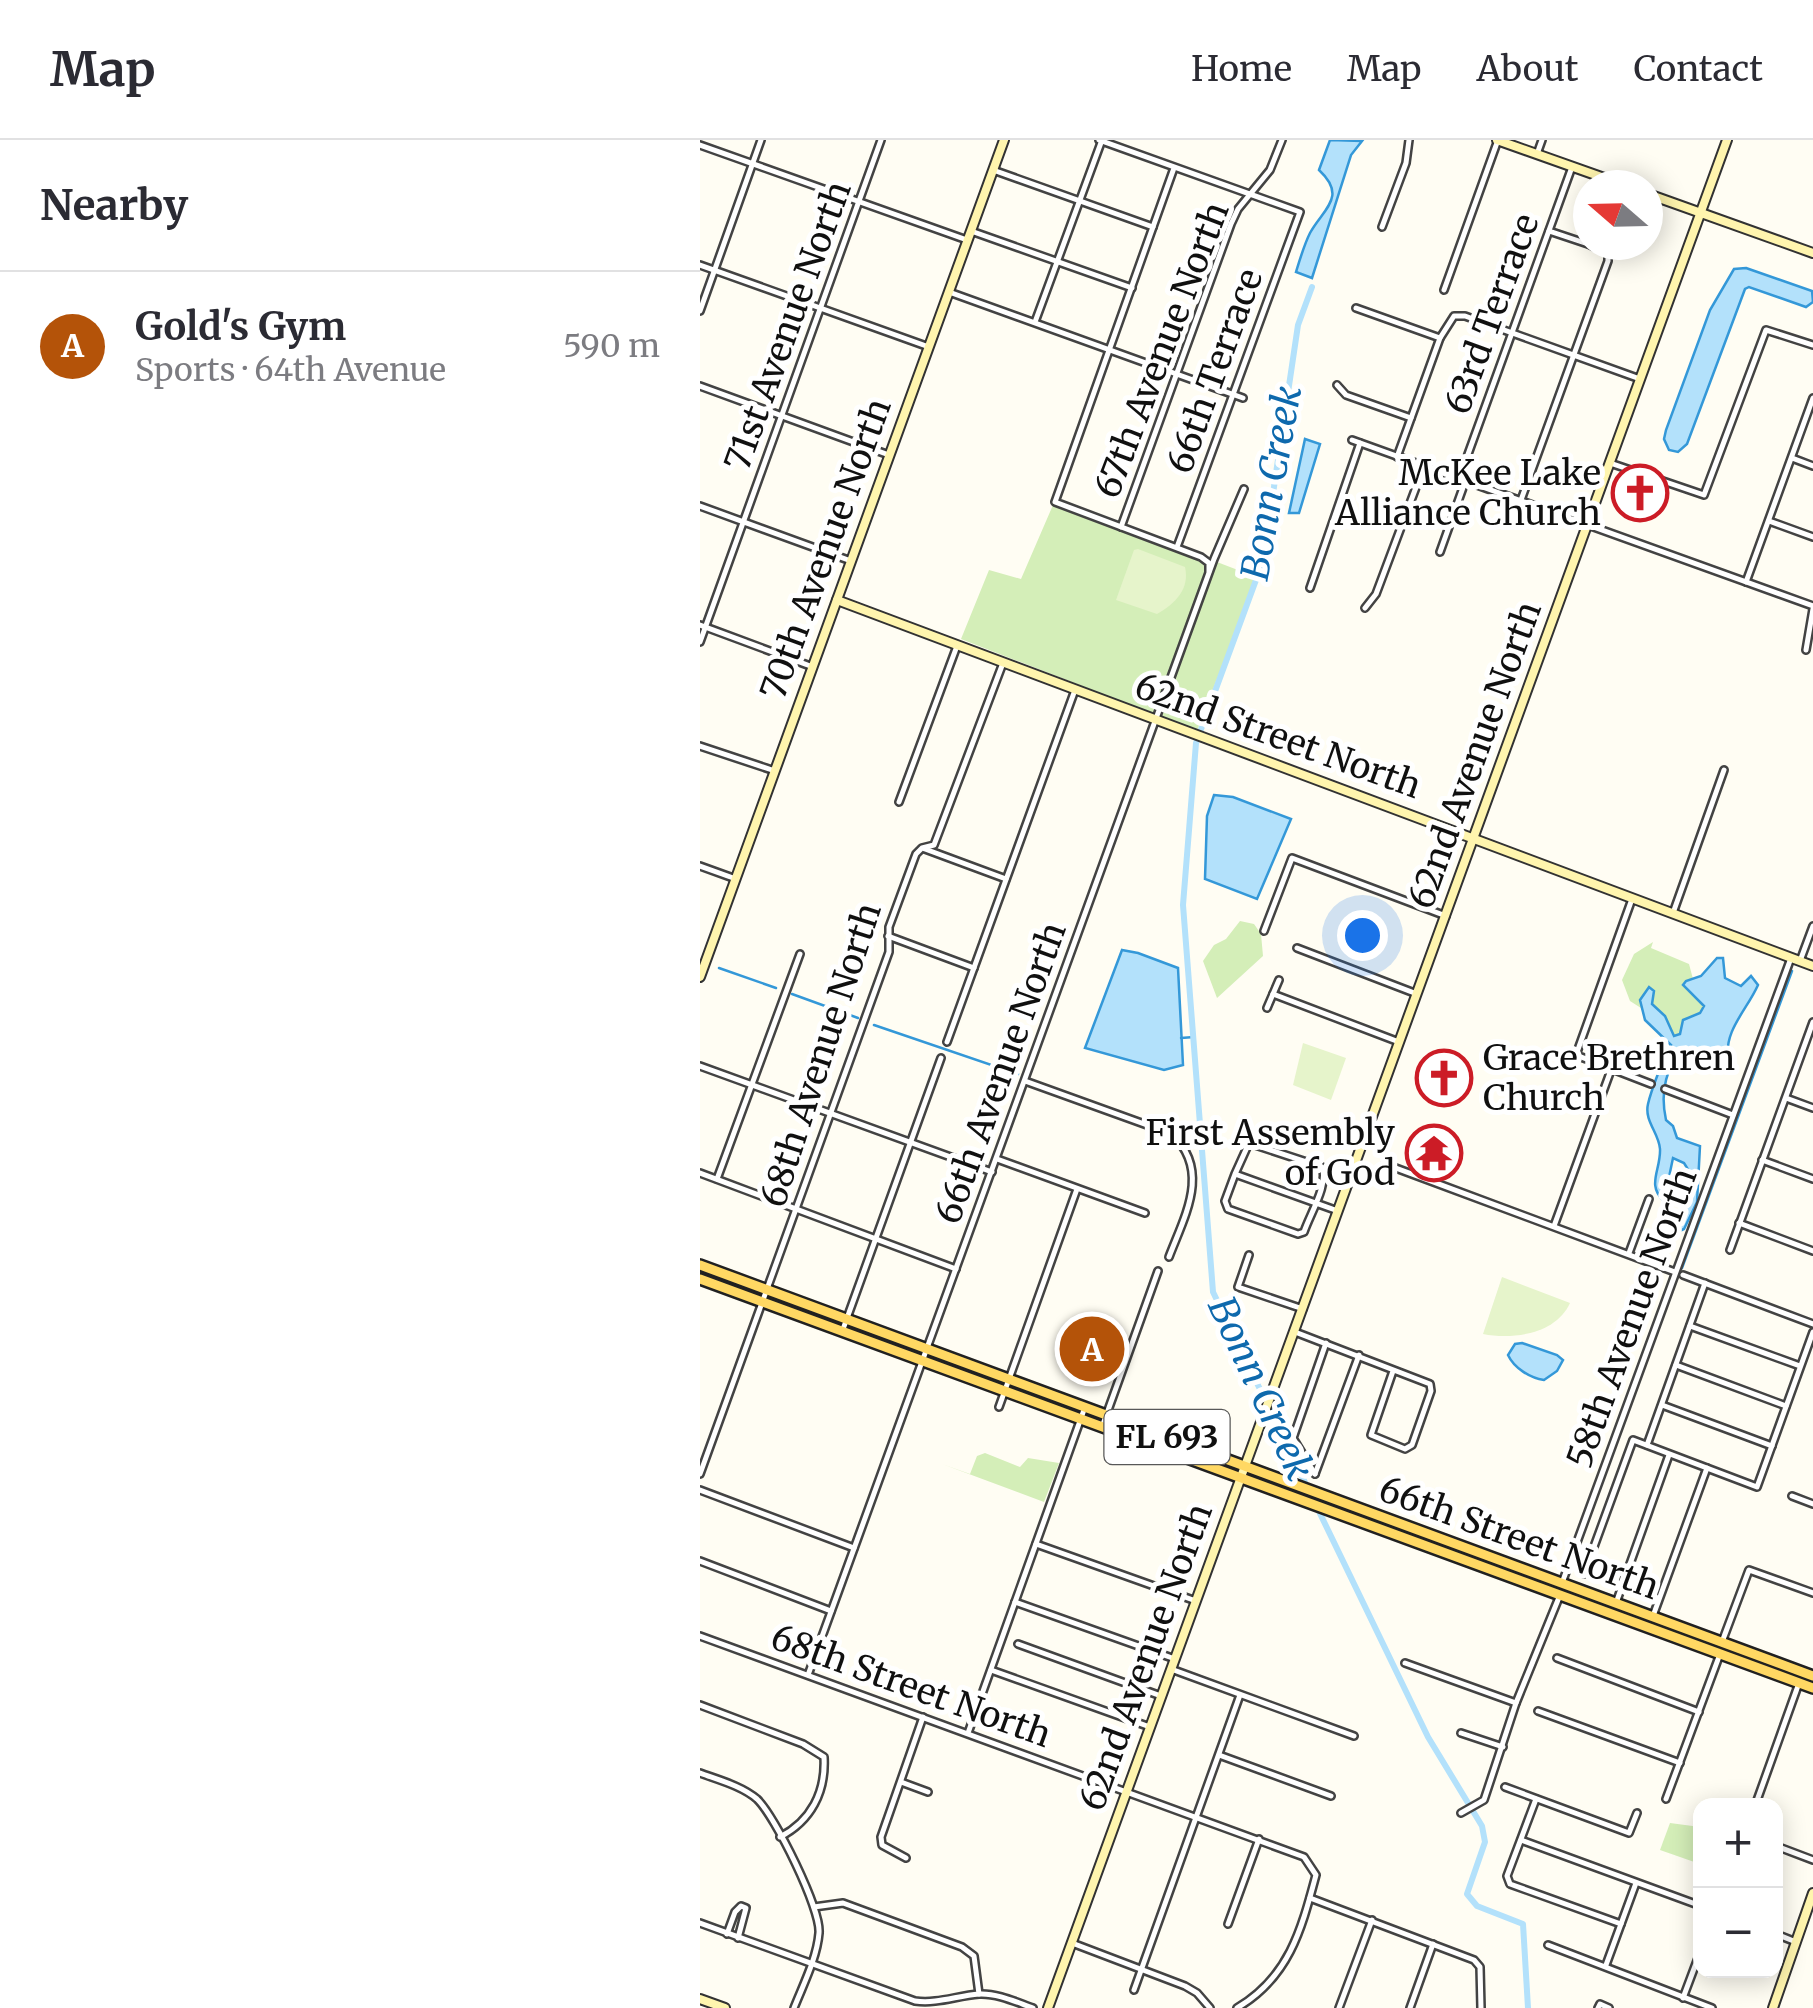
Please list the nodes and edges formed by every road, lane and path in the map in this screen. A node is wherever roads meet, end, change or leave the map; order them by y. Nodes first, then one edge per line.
1 (762, 140) edge
2 (881, 140) edge
3 (1004, 140) edge
4 (1101, 140) edge
5 (1282, 140) edge
6 (1409, 140) edge
7 (1498, 140) edge
8 (1542, 140) edge
9 (1727, 140) edge
10 (700, 145) edge
11 (1537, 154) junction
12 (753, 164) junction
13 (1572, 167) junction
14 (1175, 168) junction
15 (993, 170) junction
16 (1581, 170) edge
17 (1250, 194) junction
18 (1663, 199) edge
19 (1079, 201) junction
20 (859, 202) junction
21 (1701, 213) junction
22 (1153, 227) junction
23 (1382, 227) dead end
24 (1549, 230) junction
25 (969, 236) junction
26 (1573, 239) edge
27 (1813, 253) edge
28 (1608, 260) edge
29 (1057, 262) junction
30 (700, 265) edge
31 (714, 270) junction
32 (1132, 288) junction
33 (1444, 290) dead end
34 (949, 292) junction
35 (821, 308) junction
36 (1356, 308) dead end
37 (700, 311) edge
38 (1035, 322) junction
39 (1512, 333) junction
40 (1440, 338) junction
41 (1813, 345) edge
42 (929, 347) junction
43 (1109, 350) junction
44 (1574, 355) junction
45 (1177, 374) junction
46 (1640, 380) junction
47 (1337, 385) dead end
48 (700, 386) edge
49 (1233, 395) junction
50 (1242, 398) dead end
51 (1813, 398) edge
52 (782, 416) junction
53 (1412, 418) junction
54 (1352, 440) dead end
55 (1360, 444) junction
56 (890, 455) junction
57 (1397, 457) junction
58 (1791, 458) junction
59 (1610, 463) junction
60 (1424, 466) junction
61 (1813, 466) edge
62 (1462, 480) junction
63 (1244, 489) dead end
64 (1521, 501) junction
65 (700, 506) edge
66 (1768, 520) junction
67 (744, 522) junction
68 (1588, 525) junction
69 (1121, 527) junction
70 (1813, 537) edge
71 (1177, 547) junction
72 (1440, 552) dead end
73 (851, 561) junction
74 (1209, 574) junction
75 (1746, 582) junction
76 (1310, 588) dead end
77 (837, 600) junction
78 (1364, 608) dead end
79 (1813, 608) edge
80 (702, 626) edge
81 (700, 642) edge
82 (957, 646) junction
83 (1806, 650) dead end
84 (1003, 663) junction
85 (813, 666) junction
86 (1074, 690) junction
87 (1155, 720) junction
88 (700, 746) edge
89 (1724, 770) dead end
90 (775, 771) junction
91 (898, 802) dead end
92 (1475, 838) junction
93 (922, 848) junction
94 (700, 866) edge
95 (736, 879) junction
96 (1006, 879) junction
97 (1632, 899) junction
98 (1674, 912) junction
99 (1446, 916) junction
100 (1813, 926) edge
101 (1264, 931) dead end
102 (887, 936) junction
103 (1297, 948) dead end
104 (800, 954) dead end
105 (703, 957) edge
106 (1796, 959) junction
107 (1813, 966) edge
108 (974, 968) junction
109 (700, 977) edge
110 (1278, 980) dead end
111 (1274, 994) junction
112 (1417, 994) junction
113 (1267, 1008) dead end
114 (1813, 1022) edge
115 (1811, 1036) edge
116 (947, 1042) dead end
117 (1400, 1042) junction
118 (941, 1058) dead end
119 (700, 1066) edge
120 (1610, 1070) junction
121 (1025, 1082) junction
122 (1650, 1084) dead end
123 (752, 1085) junction
124 (1665, 1090) dead end
125 (1786, 1098) junction
126 (1813, 1108) edge
127 (831, 1114) junction
128 (1733, 1115) junction
129 (911, 1143) junction
130 (996, 1159) junction
131 (1762, 1160) junction
132 (1385, 1164) dead end
133 (700, 1172) edge
134 (992, 1172) junction
135 (1235, 1174) junction
136 (718, 1179) junction
137 (1813, 1180) edge
138 (1078, 1189) junction
139 (1649, 1199) dead end
140 (1315, 1202) junction
141 (796, 1209) junction
142 (1338, 1211) junction
143 (1145, 1213) dead end
144 (1740, 1223) junction
145 (1554, 1226) junction
146 (876, 1238) junction
147 (1730, 1250) dead end
148 (1813, 1251) edge
149 (1629, 1254) junction
150 (1249, 1255) dead end
151 (1169, 1257) dead end
152 (700, 1266) edge
153 (956, 1269) junction
154 (1158, 1272) dead end
155 (1675, 1272) junction
156 (1684, 1276) dead end
157 (700, 1280) edge
158 (1705, 1284) junction
159 (767, 1291) junction
160 (762, 1303) junction
161 (1303, 1309) junction
162 (846, 1320) junction
163 (1813, 1324) edge
164 (1690, 1326) junction
165 (1294, 1332) junction
166 (1813, 1332) edge
167 (842, 1333) junction
168 (1326, 1343) junction
169 (926, 1350) junction
170 (1360, 1355) junction
171 (922, 1362) junction
172 (1676, 1365) junction
173 (1801, 1366) junction
174 (1393, 1371) junction
175 (1009, 1380) junction
176 (1005, 1392) junction
177 (1662, 1405) junction
178 (1787, 1406) junction
179 (999, 1407) dead end
180 (1084, 1407) junction
181 (1106, 1415) junction
182 (1080, 1419) junction
183 (1102, 1427) junction
184 (1647, 1445) junction
185 (1772, 1446) junction
186 (704, 1452) edge
187 (1669, 1454) junction
188 (1245, 1466) junction
189 (1706, 1468) junction
190 (700, 1474) edge
191 (1240, 1478) junction
192 (700, 1490) edge
193 (1792, 1496) dead end
194 (1813, 1504) edge
195 (1036, 1544) junction
196 (854, 1548) junction
197 (700, 1561) edge
198 (1486, 1568) junction
199 (1584, 1574) dead end
200 (1562, 1583) junction
201 (1813, 1593) edge
202 (1560, 1596) junction
203 (1196, 1601) junction
204 (1015, 1602) junction
205 (1618, 1604) junction
206 (831, 1610) junction
207 (1653, 1617) junction
208 (700, 1636) edge
209 (1018, 1644) dead end
210 (1721, 1648) junction
211 (1557, 1658) dead end
212 (1405, 1663) dead end
213 (1173, 1664) junction
214 (991, 1670) junction
215 (808, 1674) junction
216 (1813, 1676) edge
217 (1799, 1683) junction
218 (1813, 1688) edge
219 (1240, 1695) junction
220 (1162, 1696) junction
221 (1516, 1703) junction
222 (700, 1705) edge
223 (1538, 1711) dead end
224 (1699, 1712) junction
225 (923, 1717) junction
226 (1150, 1727) junction
227 (968, 1733) junction
228 (1461, 1733) dead end
229 (1354, 1736) dead end
230 (1502, 1747) junction
231 (1218, 1755) junction
232 (1680, 1763) junction
233 (700, 1773) edge
234 (900, 1782) junction
235 (1505, 1787) dead end
236 (1127, 1791) junction
237 (928, 1792) dead end
238 (1330, 1796) dead end
239 (1536, 1798) junction
240 (1758, 1798) edge
241 (1666, 1799) dead end
242 (1464, 1812) dead end
243 (1636, 1813) dead end
244 (1196, 1817) junction
245 (780, 1837) junction
246 (1258, 1839) junction
247 (1521, 1840) junction
248 (1783, 1849) edge
249 (906, 1858) dead end
250 (1813, 1860) edge
251 (1636, 1883) junction
252 (1813, 1892) edge
253 (1310, 1898) junction
254 (1693, 1903) edge
255 (814, 1907) junction
256 (1372, 1920) junction
257 (700, 1923) edge
258 (1228, 1924) dead end
259 (1621, 1924) junction
260 (727, 1934) junction
261 (1783, 1937) edge
262 (738, 1938) junction
263 (1796, 1942) junction
264 (1072, 1943) junction
265 (1433, 1944) junction
266 (1548, 1945) dead end
267 (811, 1965) junction
268 (1606, 1965) junction
269 (1142, 1969) junction
270 (1693, 1970) edge
271 (1134, 1990) dead end
272 (979, 1994) junction
273 (968, 1996) junction
274 (956, 1998) junction
275 (1683, 1998) junction
276 (700, 1999) edge
277 (1599, 2006) edge
278 (726, 2008) edge
279 (794, 2008) edge
280 (957, 2008) edge
281 (969, 2008) edge
282 (1033, 2008) edge
283 (1048, 2008) edge
284 (1210, 2008) edge
285 (1237, 2008) edge
286 (1340, 2008) edge
287 (1410, 2008) edge
288 (1480, 2008) edge
289 (1609, 2008) edge
290 (1712, 2008) edge
291 (1772, 2008) edge

1 - 12 street
2 - 20 street, 71st Avenue North
3 - 15 street, 70th Avenue North
4 - 14 street
4 - 19 street
5 - 17 street, 67th Avenue North
6 - 23 street
7 - 11 street
7 - 33 street
8 - 11 street
9 - 21 street, 62nd Avenue North
10 - 12 street
11 - 13 street
12 - 20 street
12 - 31 street
13 - 16 street
13 - 24 street, 63rd Terrace
14 - 17 street
14 - 22 street
15 - 19 street
15 - 25 street, 70th Avenue North
17 - 45 street, 67th Avenue North
17 - 49 street, 66th Terrace
18 - 21 street
19 - 22 street
19 - 29 street
20 - 25 street
20 - 35 street, 71st Avenue North
21 - 27 street
21 - 46 street, 62nd Avenue North
22 - 32 street
24 - 26 street
24 - 39 street, 63rd Terrace
25 - 29 street
25 - 34 street, 70th Avenue North
28 - 44 street
29 - 32 street
29 - 38 street
30 - 31 street
31 - 35 street
31 - 37 street
32 - 43 street
34 - 38 street
34 - 42 street, 70th Avenue North
35 - 42 street
35 - 52 street, 71st Avenue North
36 - 40 street
38 - 43 street
39 - 40 street
39 - 44 street
39 - 62 street, 63rd Terrace
40 - 53 street
41 - 59 street
42 - 56 street, 70th Avenue North
43 - 45 street
43 - 69 street
44 - 46 street
44 - 64 street
45 - 49 street
45 - 69 street, 67th Avenue North
46 - 59 street, 62nd Avenue North
47 - 53 street
48 - 52 street
49 - 50 street
49 - 71 street, 66th Terrace
51 - 58 street
52 - 56 street
52 - 67 street, 71st Avenue North
53 - 57 street
54 - 55 street
55 - 57 street
55 - 76 street
56 - 73 street, 70th Avenue North
57 - 60 street
58 - 61 street
58 - 66 street
59 - 68 street, 62nd Avenue North
60 - 62 street
60 - 78 street
62 - 64 street
62 - 72 street, 63rd Terrace
63 - 74 street, 66th Avenue North
64 - 68 street
65 - 67 street
66 - 70 street
66 - 75 street
67 - 73 street
67 - 80 street, 71st Avenue North
68 - 75 street
68 - 92 street, 62nd Avenue North
69 - 71 street
71 - 74 street
73 - 77 street, 70th Avenue North
74 - 87 street, 66th Avenue North
75 - 79 street
77 - 82 street, 62nd Street North
77 - 85 street, 70th Avenue North
79 - 83 street
80 - 81 street, 71st Avenue North
80 - 85 street
82 - 84 street, 62nd Street North
82 - 91 street
84 - 86 street, 62nd Street North
84 - 93 street, 68th Avenue North
85 - 90 street, 70th Avenue North
86 - 87 street, 62nd Street North
86 - 96 street
87 - 92 street, 62nd Street North
87 - 121 street, 66th Avenue North
88 - 90 street
89 - 98 street
90 - 95 street, 70th Avenue North
92 - 97 street, 62nd Street North
92 - 99 street, 62nd Avenue North
93 - 96 street
93 - 102 street, 68th Avenue North
94 - 95 street
95 - 105 street, 70th Avenue North
96 - 108 street
97 - 98 street, 62nd Street North
97 - 120 street
98 - 106 street, 62nd Street North
99 - 101 street
99 - 112 street, 62nd Avenue North
100 - 106 street, 58th Avenue North
102 - 108 street
102 - 127 street, 68th Avenue North
103 - 112 street
104 - 123 street
105 - 109 street, 70th Avenue North
106 - 107 street, 62nd Street North
106 - 128 street, 58th Avenue North
108 - 116 street
110 - 111 street
111 - 113 street
111 - 117 street
112 - 117 street, 62nd Avenue North
114 - 115 street
115 - 125 street
117 - 142 street, 62nd Avenue North
118 - 129 street
119 - 123 street
120 - 122 street
120 - 145 street
121 - 130 street, 66th Avenue North
121 - 151 street
123 - 127 street
123 - 136 street
124 - 128 street
125 - 126 street
125 - 131 street
127 - 129 street
127 - 141 street, 68th Avenue North
128 - 155 street, 58th Avenue North
129 - 134 street
129 - 146 street
130 - 134 street, 66th Avenue North
130 - 138 street
131 - 137 street
131 - 144 street
132 - 145 street
133 - 136 street
134 - 153 street, 66th Avenue North
135 - 140 street
135 - 140 street
135 - 140 street
136 - 141 street
138 - 143 street
138 - 175 street
139 - 149 street
140 - 142 street
141 - 146 street
141 - 159 street, 68th Avenue North
142 - 161 street, 62nd Avenue North
144 - 147 street
144 - 148 street
145 - 149 street
146 - 153 street
146 - 162 street
149 - 155 street
150 - 161 street
152 - 159 main road, 66th Street North / FL 693
153 - 169 street, 66th Avenue North
154 - 181 street
155 - 200 street, 58th Avenue North
156 - 158 street
157 - 160 main road, 66th Street North / FL 693
158 - 163 street
158 - 164 street
159 - 160 street, 68th Avenue North
159 - 162 main road, 66th Street North / FL 693
160 - 167 main road, 66th Street North / FL 693
160 - 186 street, 68th Avenue North
161 - 165 street, 62nd Avenue North
162 - 167 street
162 - 169 main road, 66th Street North / FL 693
164 - 172 street
164 - 173 street
165 - 168 street
165 - 188 street, 62nd Avenue North
166 - 173 street
167 - 171 main road, 66th Street North / FL 693
168 - 170 street
168 - 170 street
169 - 171 street, 66th Avenue North
169 - 175 main road, 66th Street North / FL 693
170 - 174 street
171 - 176 main road, 66th Street North / FL 693
171 - 196 street, 66th Avenue North
172 - 177 street
172 - 178 street
173 - 178 street
174 - 174 street
175 - 176 street
175 - 180 main road, 66th Street North / FL 693
176 - 179 street
176 - 182 main road, 66th Street North / FL 693
177 - 184 street
177 - 185 street
178 - 185 street
180 - 181 main road, 66th Street North / FL 693
180 - 182 street
181 - 183 street
181 - 188 main road, 66th Street North / FL 693
182 - 183 main road, 66th Street North / FL 693
182 - 195 street
183 - 191 main road, 66th Street North / FL 693
184 - 187 street
184 - 199 street
185 - 189 street
186 - 190 street, 68th Avenue North
187 - 189 street
187 - 205 street
188 - 191 street, 62nd Avenue North
188 - 200 main road, 66th Street North / FL 693
189 - 207 street
191 - 198 main road, 66th Street North / FL 693
191 - 203 street, 62nd Avenue North
192 - 196 street
193 - 194 street
195 - 203 street
195 - 204 street
196 - 206 street, 66th Avenue North
197 - 206 street
198 - 200 main road
198 - 202 main road, 66th Street North / FL 693
200 - 205 main road, 66th Street North / FL 693
201 - 210 street
202 - 205 main road
202 - 210 main road, 66th Street North / FL 693
202 - 221 street
203 - 213 street, 62nd Avenue North
204 - 213 street
204 - 214 street
205 - 207 main road, 66th Street North / FL 693
206 - 215 street, 66th Avenue North
207 - 210 main road, 66th Street North / FL 693
208 - 215 street, 68th Street North
209 - 220 street
210 - 216 main road
210 - 217 main road, 66th Street North / FL 693
210 - 224 street
211 - 224 street
212 - 221 street
213 - 219 street
213 - 220 street, 62nd Avenue North
214 - 226 street
214 - 227 street
215 - 225 street, 68th Street North
217 - 218 main road, 66th Street North / FL 693
217 - 240 street
219 - 229 street
219 - 231 street
220 - 226 street, 62nd Avenue North
221 - 230 street
222 - 245 street
223 - 232 street
224 - 232 street
225 - 227 street, 68th Street North
225 - 234 street
226 - 236 street, 62nd Avenue North
227 - 236 street, 68th Street North
228 - 230 street
230 - 242 street
231 - 238 street
231 - 244 street
232 - 241 street
233 - 245 street
234 - 237 street
234 - 249 street
235 - 239 street
236 - 244 street, 68th Street North
236 - 264 street, 62nd Avenue North
239 - 243 street
239 - 247 street
244 - 246 street, 68th Street North
244 - 269 street
245 - 255 street
246 - 253 street, 68th Street North
246 - 258 street
247 - 251 street
247 - 259 street
248 - 250 street
251 - 254 street
251 - 259 street
252 - 263 street
253 - 256 street
253 - 285 street
255 - 267 street
255 - 272 street
256 - 265 street
256 - 286 street
257 - 260 street
259 - 268 street
260 - 262 street
260 - 262 street
261 - 263 street
262 - 267 street
263 - 291 street
264 - 269 street
264 - 283 street, 62nd Avenue North
265 - 287 street
265 - 288 street
266 - 268 street
267 - 274 street
267 - 279 street
268 - 275 street
269 - 271 street
269 - 284 street
270 - 275 street
272 - 273 street
272 - 282 street
273 - 274 street
273 - 281 street
274 - 280 street
275 - 290 street
276 - 278 street
277 - 289 street

